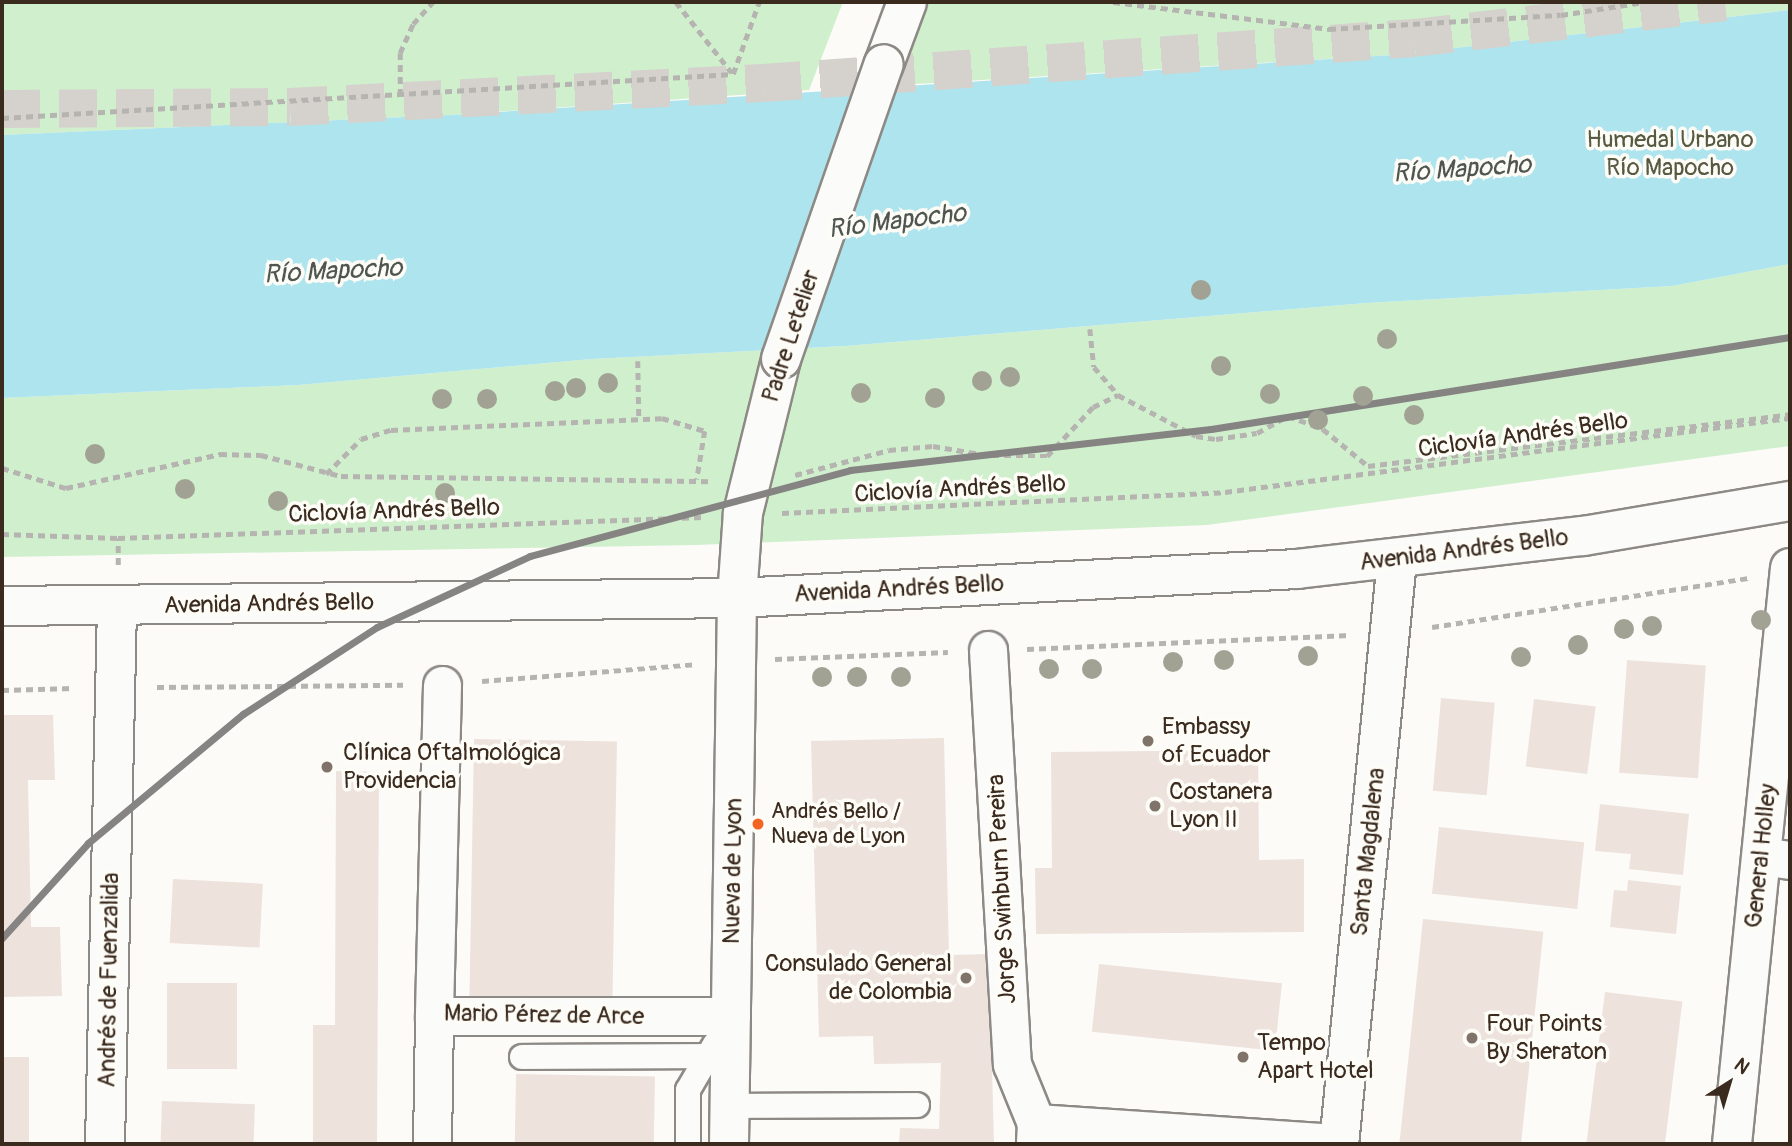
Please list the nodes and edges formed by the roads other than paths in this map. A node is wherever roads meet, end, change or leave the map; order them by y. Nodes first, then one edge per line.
1 (907, 2) edge
2 (1790, 500) edge
3 (1397, 561) junction
4 (1790, 570) edge
5 (737, 598) junction
6 (2, 606) edge
7 (117, 607) junction
8 (988, 650) road end
9 (442, 685) road end
10 (1776, 858) edge
11 (433, 1016) junction
12 (731, 1016) junction
13 (708, 1056) junction
14 (522, 1057) dead end
15 (917, 1105) dead end
16 (730, 1106) junction
17 (1036, 1134) edge
18 (105, 1144) edge
19 (432, 1144) edge
20 (688, 1144) edge
21 (729, 1144) edge
22 (1339, 1144) edge
23 (1732, 1144) edge

1 - 5 street, Padre Letelier, bridge
2 - 3 street, Avenida Andrés Bello
3 - 5 street, Avenida Andrés Bello
3 - 22 street, Santa Magdalena
4 - 10 street, General Holley
5 - 7 street, Avenida Andrés Bello
5 - 12 street, Nueva de Lyon
6 - 7 street, Avenida Andrés Bello
7 - 18 street, Andrés de Fuenzalida
8 - 17 street, Jorge Swinburn Pereira
9 - 11 street, Mario Pérez de Arce
10 - 23 street, General Holley
11 - 12 street, Mario Pérez de Arce
11 - 19 street
12 - 13 lane
12 - 16 street, Nueva de Lyon
13 - 14 lane
13 - 20 lane
15 - 16 lane
16 - 21 street, Nueva de Lyon
17 - 22 street

